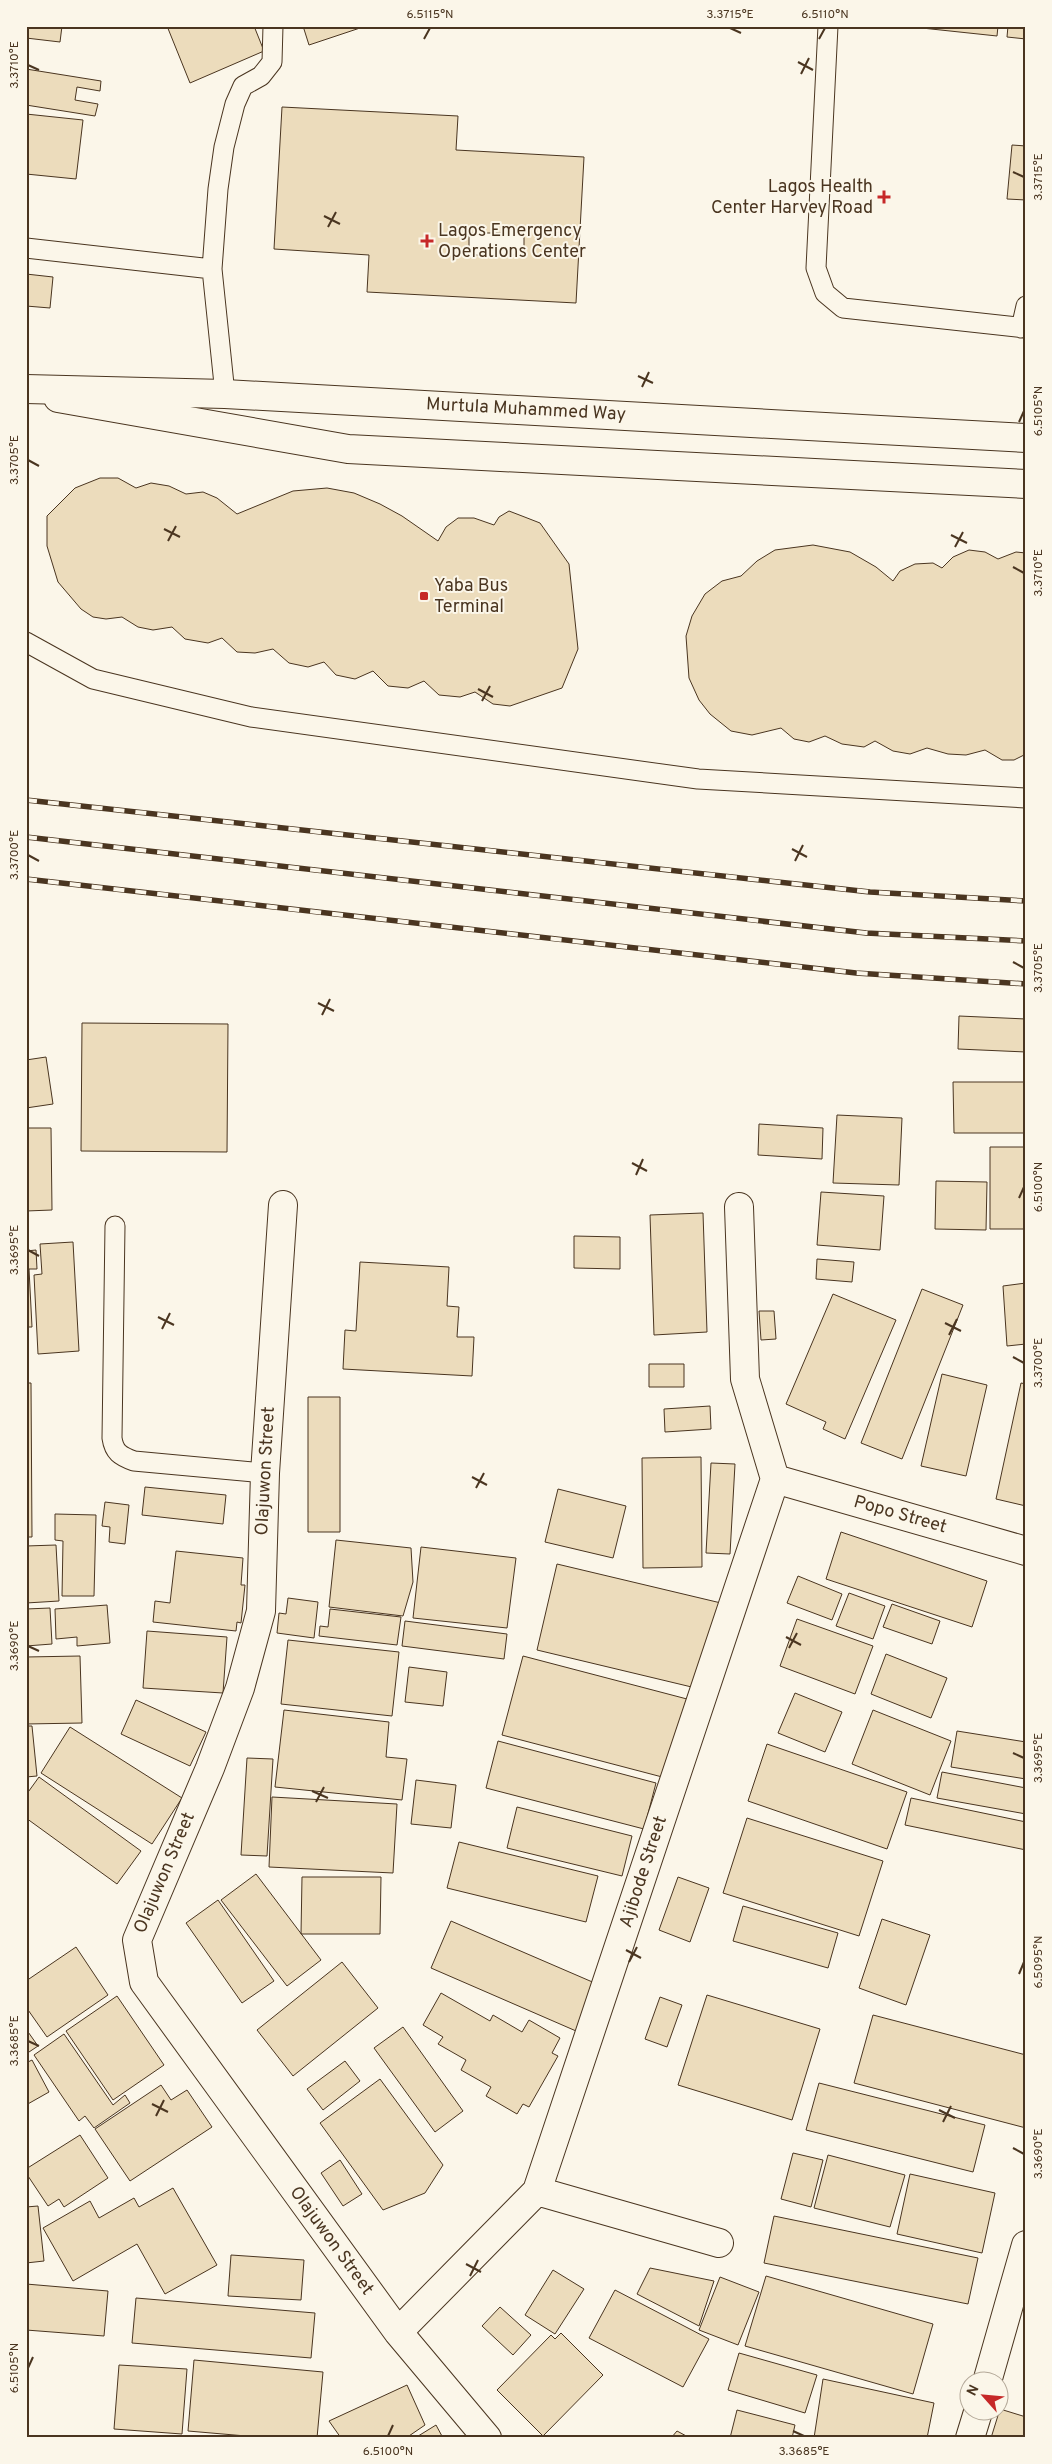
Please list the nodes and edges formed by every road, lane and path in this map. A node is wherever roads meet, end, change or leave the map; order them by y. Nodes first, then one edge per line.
1 (273, 26) edge
2 (828, 26) edge
3 (26, 248) edge
4 (212, 270) junction
5 (1026, 306) edge
6 (1024, 328) edge
7 (26, 391) edge
8 (225, 394) junction
9 (1026, 438) edge
10 (1026, 484) edge
11 (26, 642) edge
12 (1026, 798) edge
13 (283, 1205) dead end
14 (739, 1207) dead end
15 (115, 1226) dead end
16 (264, 1473) junction
17 (775, 1478) junction
18 (1026, 1551) edge
19 (537, 2191) junction
20 (719, 2243) dead end
21 (1026, 2245) edge
22 (398, 2332) junction
23 (989, 2372) edge
24 (975, 2422) edge
25 (487, 2438) edge
26 (970, 2438) edge

1 - 4 lane
2 - 6 lane
3 - 4 lane
4 - 8 lane
5 - 6 lane
7 - 8 street, Murtula Muhammed Way
7 - 10 street
8 - 9 street, Murtula Muhammed Way
11 - 12 lane
13 - 16 street, Olajuwon Street
14 - 17 street
15 - 16 lane
16 - 22 street, Olajuwon Street
17 - 18 street, Popo Street
17 - 19 street, Ajibode Street
19 - 20 street
19 - 22 street, Ajibode Street
21 - 23 street
22 - 25 street, Olajuwon Street
24 - 26 street

